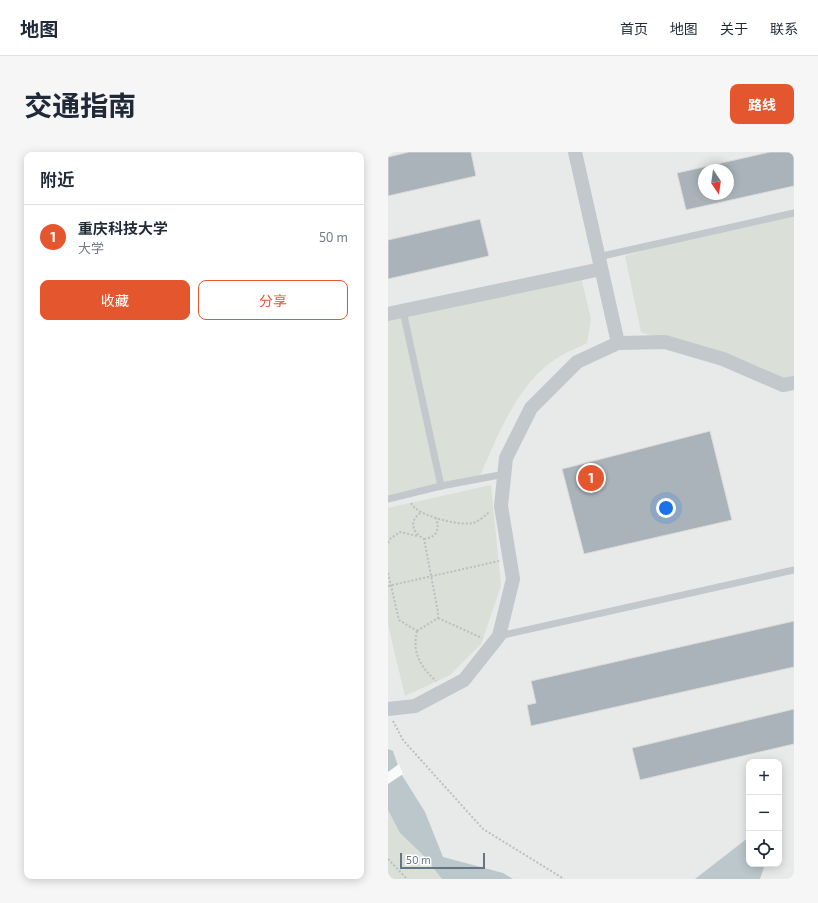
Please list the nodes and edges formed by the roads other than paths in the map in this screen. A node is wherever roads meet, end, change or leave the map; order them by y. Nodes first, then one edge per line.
1 (575, 152) edge
2 (794, 213) edge
3 (600, 263) junction
4 (403, 311) junction
5 (388, 314) edge
6 (618, 344) junction
7 (794, 383) edge
8 (505, 474) junction
9 (441, 486) junction
10 (388, 499) edge
11 (794, 570) edge
12 (496, 639) junction
13 (390, 713) edge

1 - 3 street
2 - 3 lane
3 - 4 street
3 - 6 street
4 - 5 street
4 - 9 lane
6 - 7 street
6 - 8 street
8 - 9 lane
8 - 12 street
9 - 10 lane
11 - 12 lane
12 - 13 street

